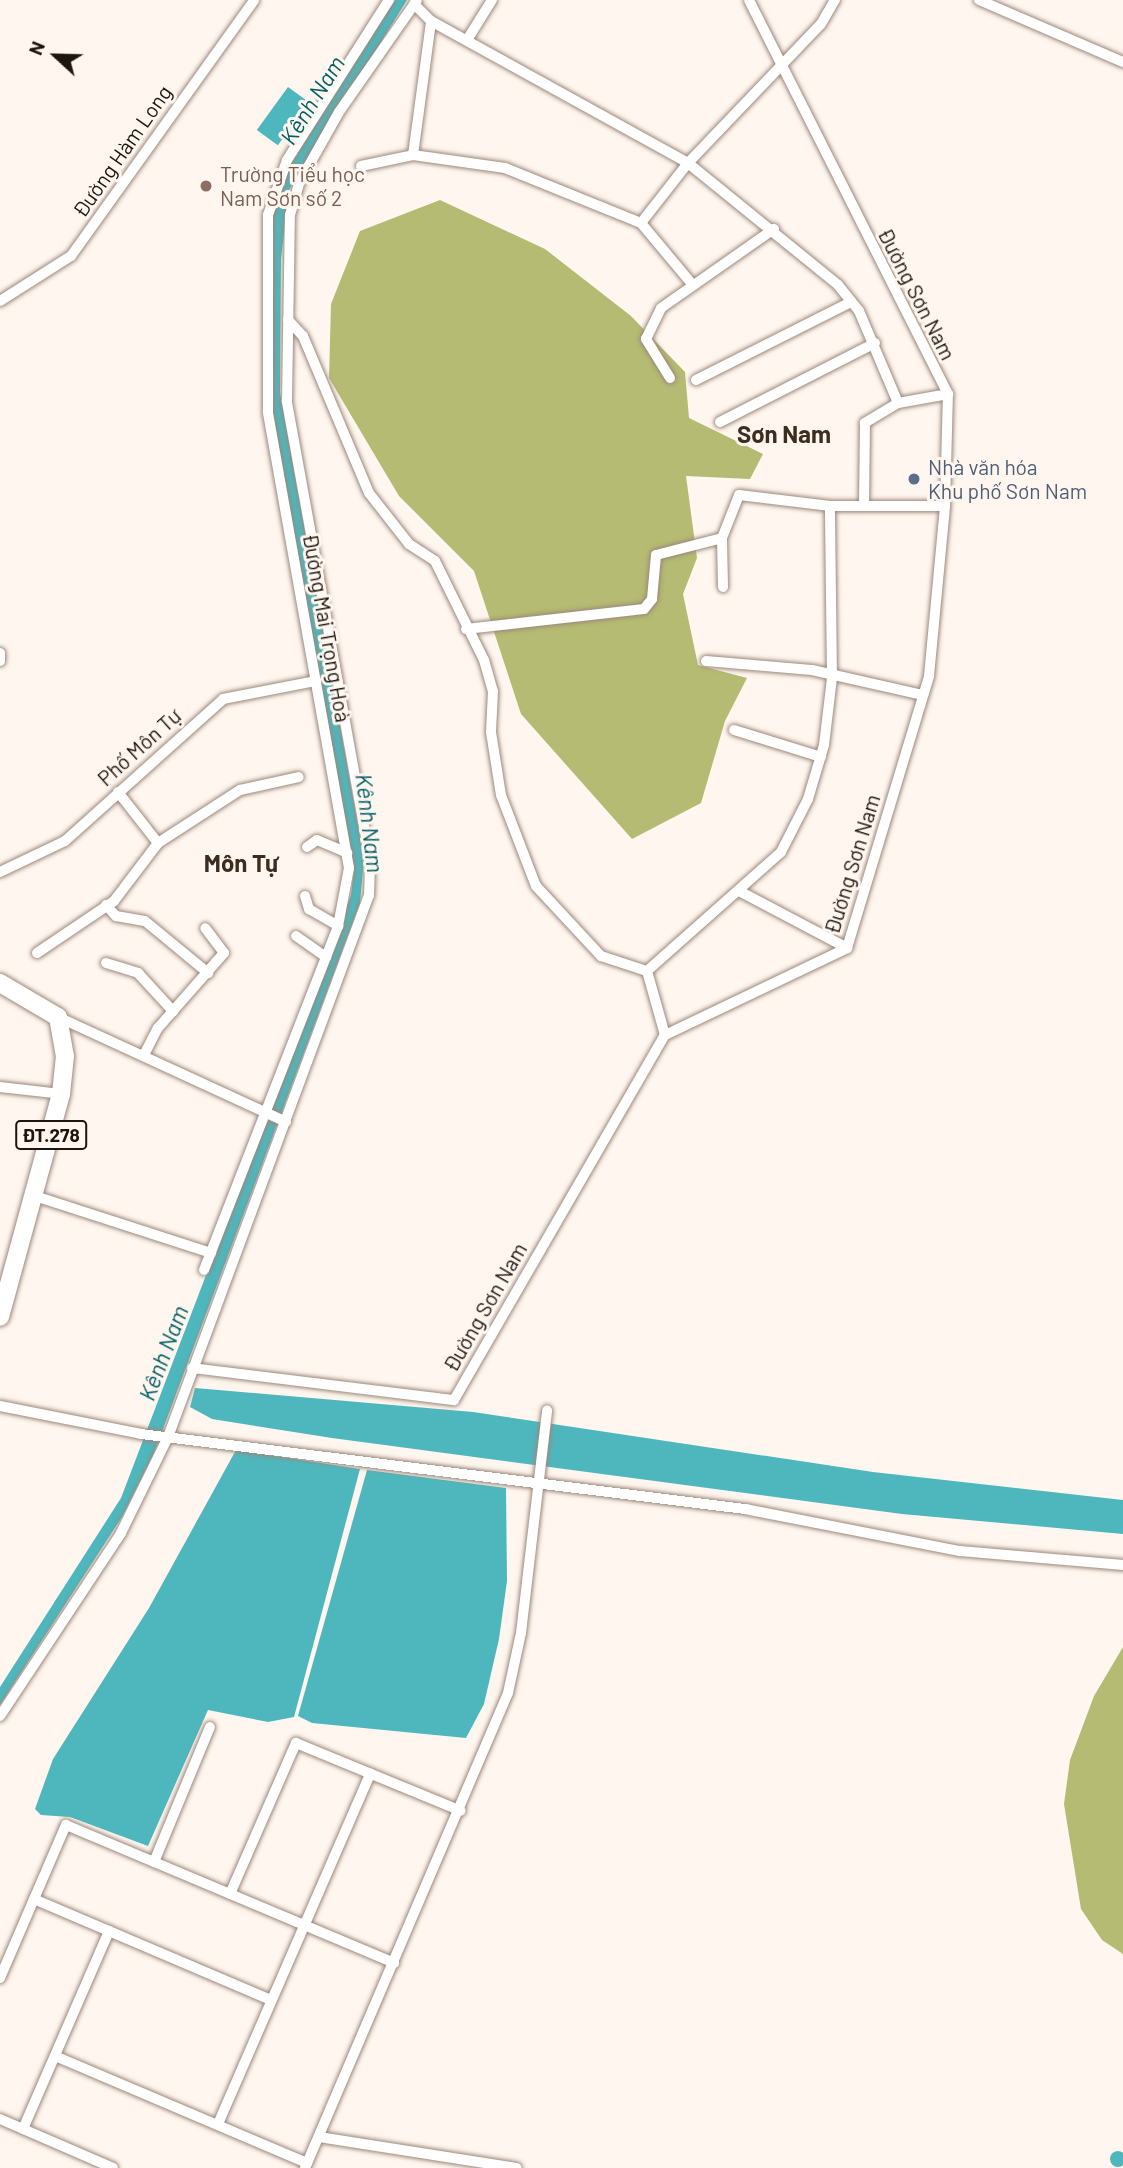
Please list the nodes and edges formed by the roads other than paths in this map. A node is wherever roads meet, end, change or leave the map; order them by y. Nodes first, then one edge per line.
1 (254, 0) edge
2 (389, 0) edge
3 (492, 0) edge
4 (750, 0) edge
5 (835, 0) edge
6 (979, 0) edge
7 (416, 2) edge
8 (431, 21) junction
9 (467, 40) junction
10 (1123, 62) edge
11 (779, 69) junction
12 (414, 155) junction
13 (688, 163) junction
14 (361, 166) dead end
15 (641, 223) junction
16 (774, 229) junction
17 (692, 284) junction
18 (0, 301) edge
19 (851, 302) junction
20 (288, 320) junction
21 (875, 343) junction
22 (670, 378) dead end
23 (696, 380) dead end
24 (948, 394) junction
25 (898, 403) junction
26 (720, 422) dead end
27 (864, 505) junction
28 (830, 506) junction
29 (945, 506) junction
30 (722, 538) junction
31 (723, 587) dead end
32 (466, 629) junction
33 (706, 660) dead end
34 (832, 678) junction
35 (316, 681) junction
36 (923, 695) junction
37 (734, 730) dead end
38 (821, 757) junction
39 (299, 777) dead end
40 (118, 792) junction
41 (158, 843) junction
42 (307, 848) dead end
43 (347, 853) junction
44 (0, 872) edge
45 (741, 892) junction
46 (305, 896) dead end
47 (106, 905) junction
48 (338, 926) junction
49 (205, 928) dead end
50 (296, 936) dead end
51 (847, 948) junction
52 (37, 953) dead end
53 (326, 957) junction
54 (106, 962) dead end
55 (646, 971) junction
56 (208, 973) junction
57 (0, 983) edge
58 (173, 1011) junction
59 (58, 1017) junction
60 (664, 1035) junction
61 (145, 1053) junction
62 (0, 1087) edge
63 (61, 1094) junction
64 (266, 1115) junction
65 (286, 1122) junction
66 (36, 1196) junction
67 (211, 1253) junction
68 (204, 1270) dead end
69 (4, 1291) edge
70 (0, 1317) edge
71 (192, 1368) junction
72 (0, 1406) edge
73 (547, 1412) dead end
74 (168, 1437) junction
75 (538, 1484) junction
76 (1123, 1565) edge
77 (0, 1716) edge
78 (210, 1727) dead end
79 (370, 1774) junction
80 (461, 1811) junction
81 (154, 1863) junction
82 (230, 1894) junction
83 (34, 1899) junction
84 (304, 1925) junction
85 (108, 1931) junction
86 (394, 1963) junction
87 (0, 1978) edge
88 (271, 2000) junction
89 (55, 2056) junction
90 (0, 2119) edge
91 (218, 2124) junction
92 (23, 2129) junction
93 (319, 2137) junction
94 (306, 2166) edge
95 (113, 2168) edge
96 (517, 2168) edge

1 - 18 street, Đường Hàm Long
2 - 35 street, Đường Mai Trọng Hoà
3 - 9 street
4 - 11 street, Đường Sơn Nam
5 - 11 street
6 - 10 street
7 - 8 street
7 - 20 street
8 - 9 street
8 - 12 street
9 - 13 street
11 - 13 street
11 - 24 street, Đường Sơn Nam
12 - 14 street
12 - 15 street
13 - 15 street
13 - 16 street
15 - 17 street
16 - 17 street
16 - 19 street
17 - 22 street
19 - 21 street
19 - 23 street
20 - 32 street
20 - 65 street
21 - 25 street
21 - 26 street
24 - 25 street
24 - 29 street, Đường Sơn Nam
25 - 27 street
27 - 28 street
27 - 29 street
28 - 30 street
28 - 34 street
29 - 36 street, Đường Sơn Nam
30 - 31 street
30 - 32 street
32 - 55 street
33 - 34 street
34 - 36 street
34 - 38 street
35 - 40 street, Phố Môn Tự
35 - 43 street, Đường Mai Trọng Hoà
36 - 51 street, Đường Sơn Nam
37 - 38 street
38 - 45 street
39 - 41 street
40 - 41 street
40 - 44 street, Phố Môn Tự
41 - 47 street
42 - 43 street
43 - 48 street, Đường Mai Trọng Hoà
45 - 51 street
45 - 55 street
46 - 48 street
47 - 52 street
47 - 56 street
48 - 53 street, Đường Mai Trọng Hoà
49 - 56 street
50 - 53 street
51 - 60 street, Đường Sơn Nam
53 - 64 street, Đường Mai Trọng Hoà
54 - 58 street
55 - 60 street
56 - 58 street
57 - 59 main road
58 - 61 street
59 - 61 street
59 - 63 main road, ĐT.278
60 - 71 street, Đường Sơn Nam
61 - 64 street
62 - 63 street
63 - 66 main road, ĐT.278
64 - 65 street
64 - 67 street, Đường Mai Trọng Hoà
65 - 71 street
66 - 67 street
66 - 69 main road, ĐT.278
67 - 68 street, Đường Mai Trọng Hoà
69 - 70 main road, ĐT.278
71 - 74 street
72 - 74 street
73 - 75 street
74 - 75 street
74 - 77 street
75 - 76 street
75 - 80 street
78 - 81 street
79 - 80 street
79 - 82 street
79 - 84 street
80 - 86 street
81 - 82 street
81 - 83 street
82 - 84 street
83 - 85 street
83 - 87 street
84 - 86 street
84 - 88 street
85 - 88 street
85 - 89 street
86 - 93 street
88 - 91 street
89 - 91 street
89 - 92 street
90 - 92 street
91 - 94 street
92 - 95 street
93 - 94 street
93 - 96 street

